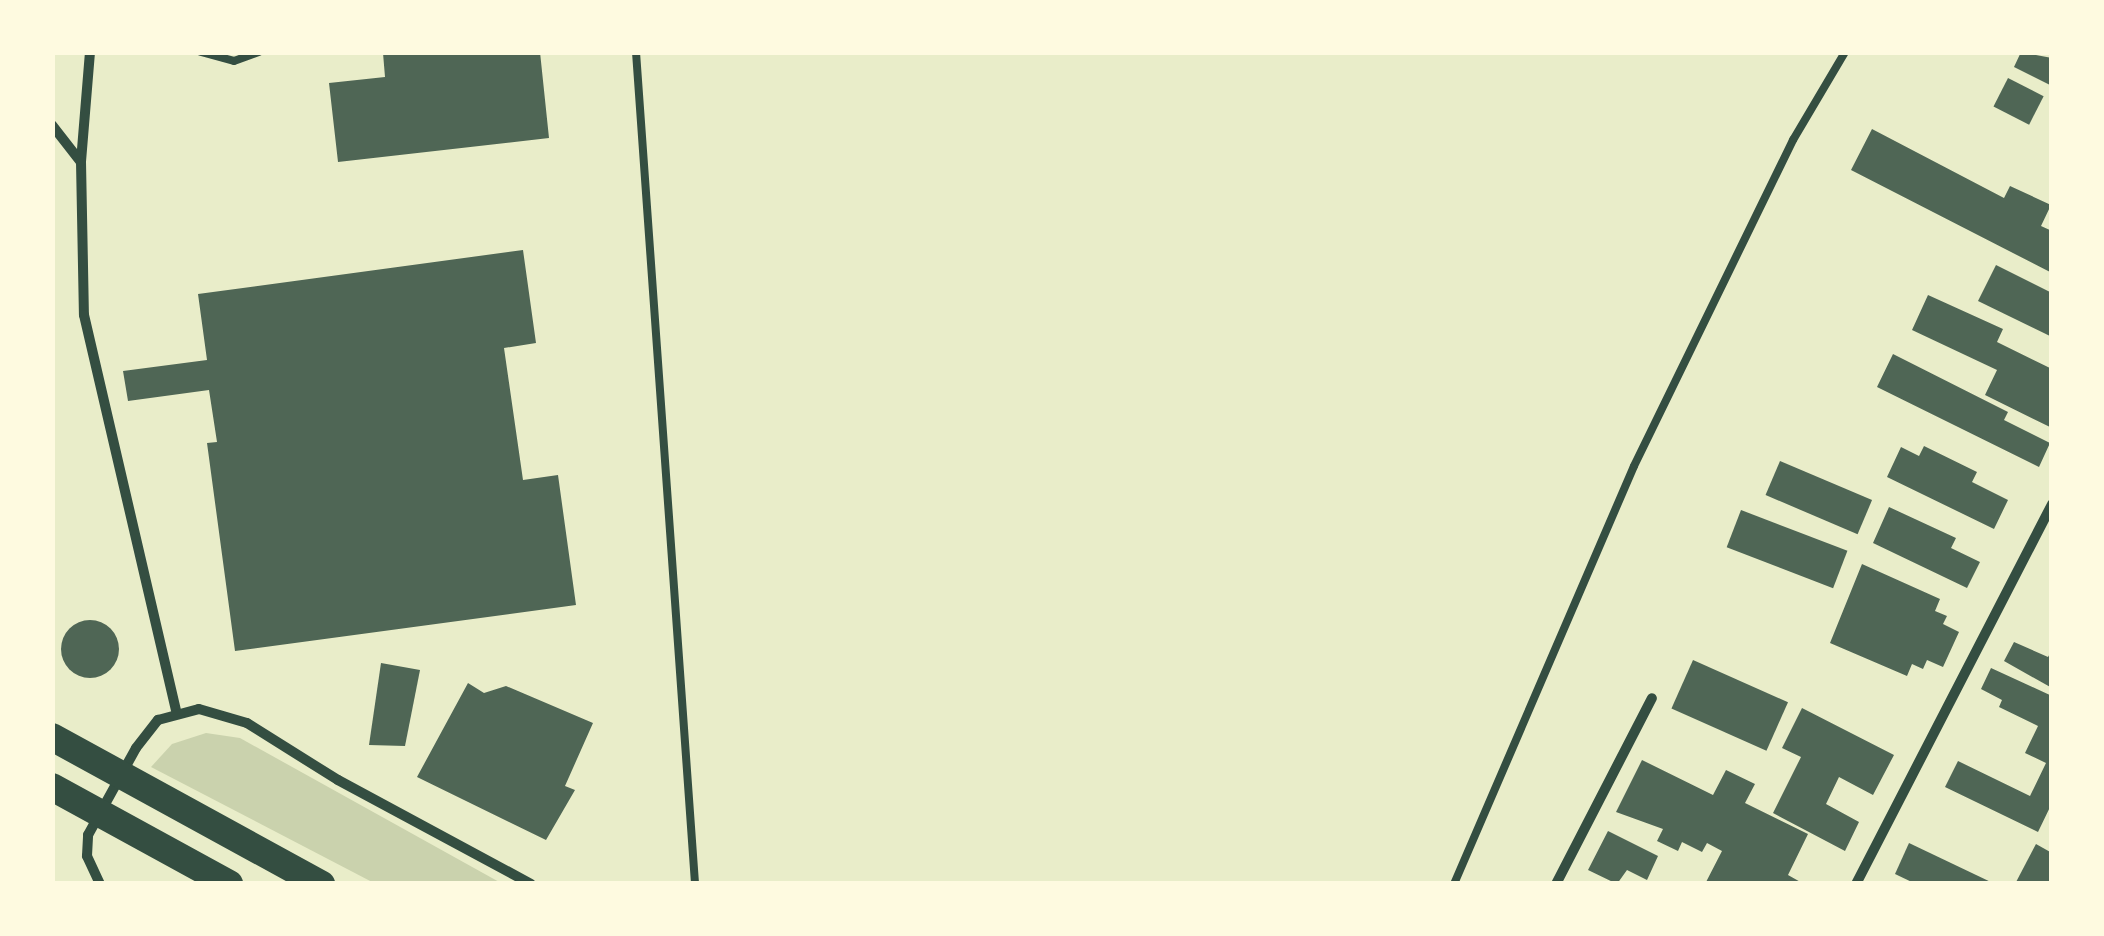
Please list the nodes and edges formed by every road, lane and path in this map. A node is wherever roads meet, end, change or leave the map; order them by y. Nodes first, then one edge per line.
1 (90, 52) edge
2 (202, 52) edge
3 (259, 52) edge
4 (636, 52) edge
5 (1844, 52) edge
6 (52, 125) edge
7 (81, 162) junction
8 (2052, 504) edge
9 (1652, 698) dead end
10 (176, 711) junction
11 (52, 737) edge
12 (52, 787) edge
13 (100, 884) edge
14 (229, 884) edge
15 (321, 884) edge
16 (531, 884) edge
17 (694, 884) edge
18 (1454, 884) edge
19 (1556, 884) edge
20 (1856, 884) edge

1 - 7 street
2 - 3 lane
4 - 17 lane
5 - 18 lane
6 - 7 street
7 - 10 street
8 - 20 street
9 - 19 street
10 - 13 street
10 - 16 street
11 - 15 highway
12 - 14 highway

